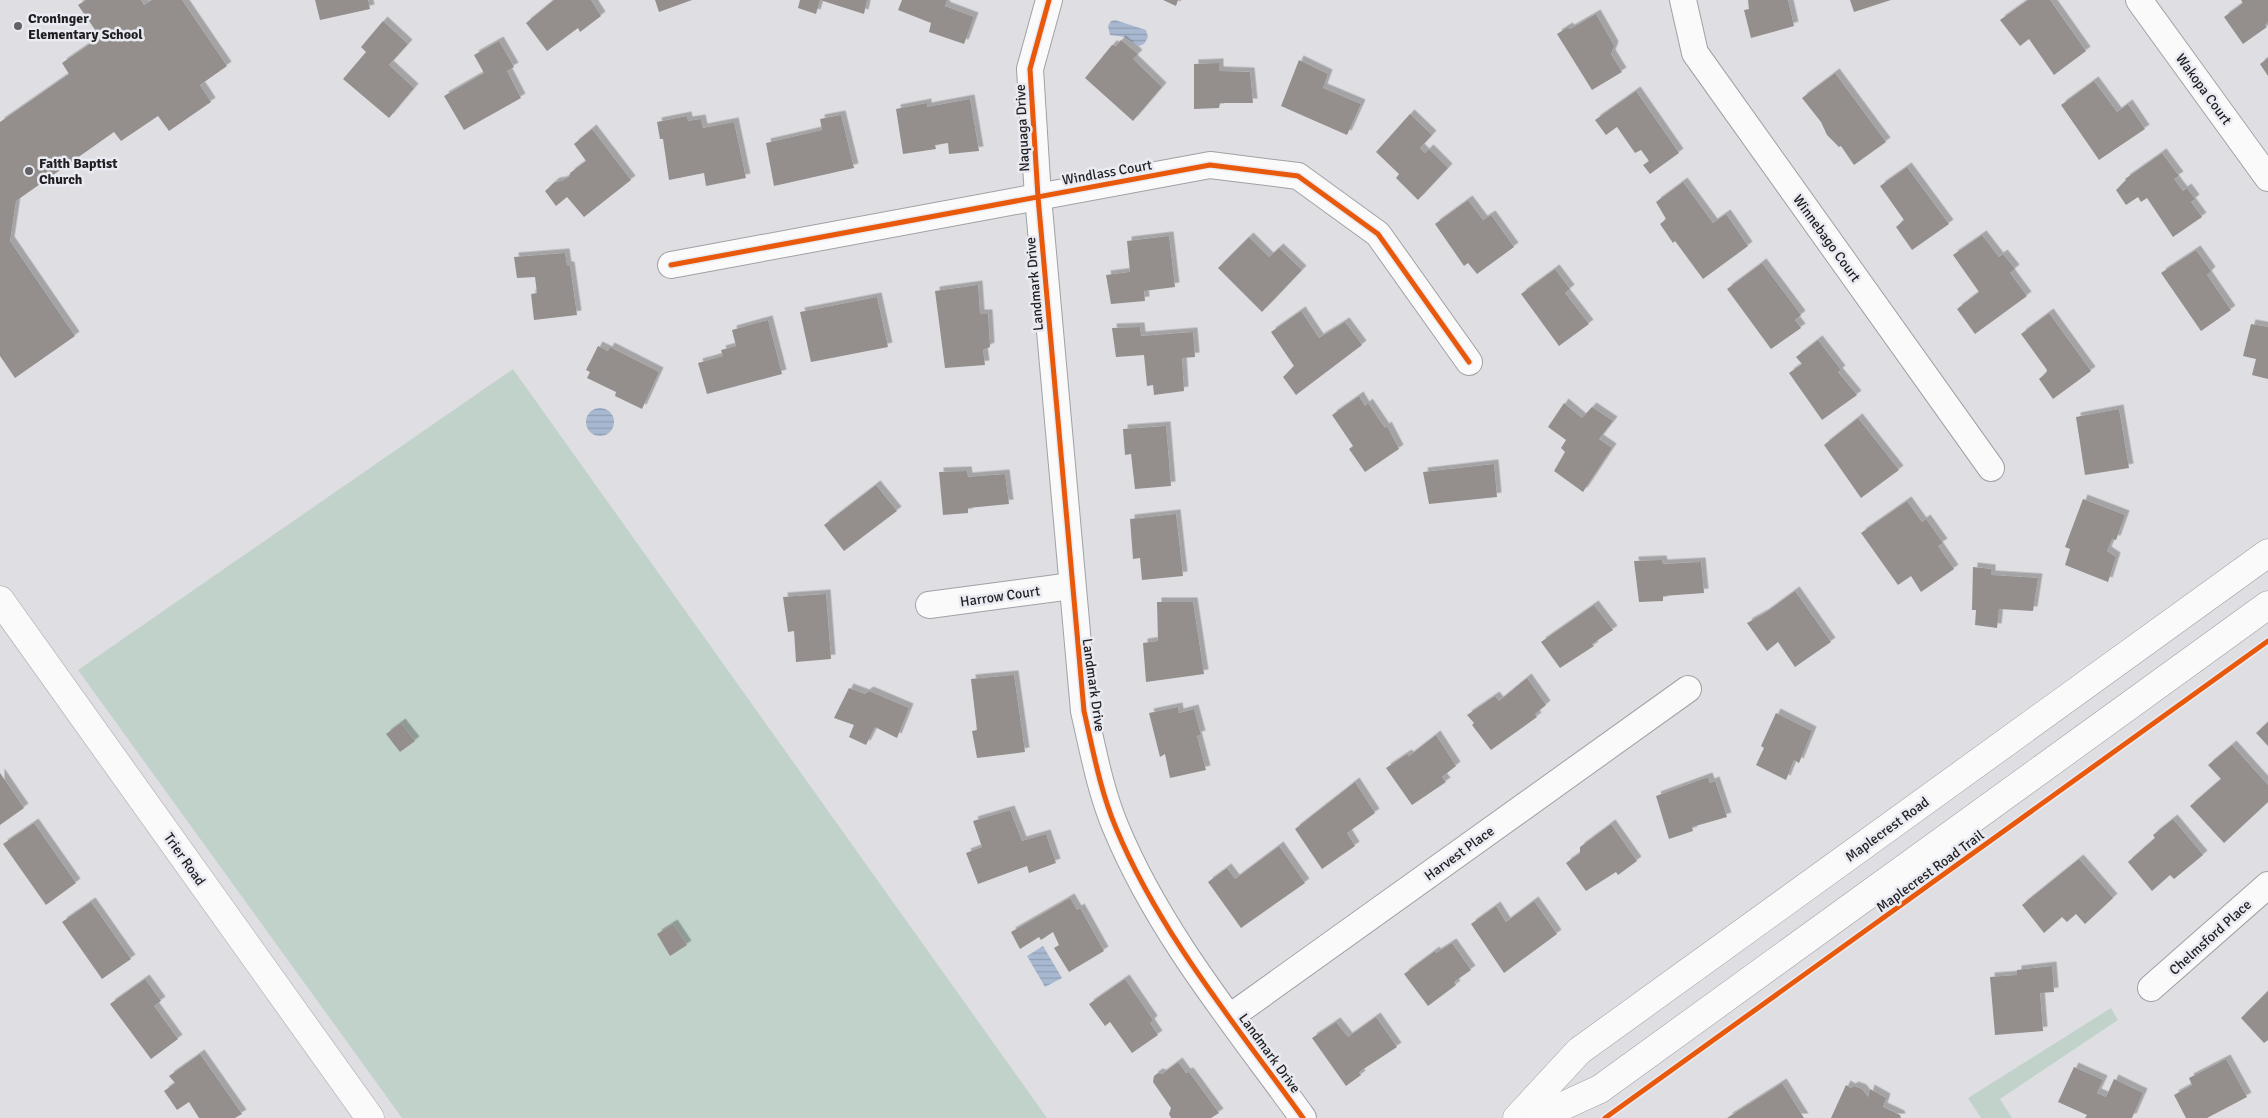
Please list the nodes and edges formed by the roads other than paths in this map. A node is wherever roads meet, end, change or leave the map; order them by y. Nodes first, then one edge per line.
1 (1049, 0) edge
2 (1683, 0) edge
3 (2140, 0) edge
4 (2268, 178) edge
5 (1038, 196) junction
6 (671, 265) dead end
7 (1469, 362) dead end
8 (1991, 468) dead end
9 (2268, 553) edge
10 (1072, 586) junction
11 (0, 600) edge
12 (929, 605) dead end
13 (2268, 605) edge
14 (1688, 689) dead end
15 (2268, 885) edge
16 (2151, 988) dead end
17 (1230, 1017) junction
18 (370, 1118) edge
19 (1303, 1118) edge
20 (1517, 1118) edge
21 (1537, 1118) edge

1 - 5 street, Naquaga Drive
2 - 8 street, Winnebago Court
3 - 4 street, Wakopa Court
5 - 6 street, Windlass Court
5 - 7 street, Windlass Court
5 - 10 street, Landmark Drive
9 - 20 main road, Maplecrest Road
10 - 12 street, Harrow Court
10 - 17 street, Landmark Drive
11 - 18 main road, Trier Road
13 - 21 main road
14 - 17 street, Harvest Place
15 - 16 street, Chelmsford Place
17 - 19 street, Landmark Drive

